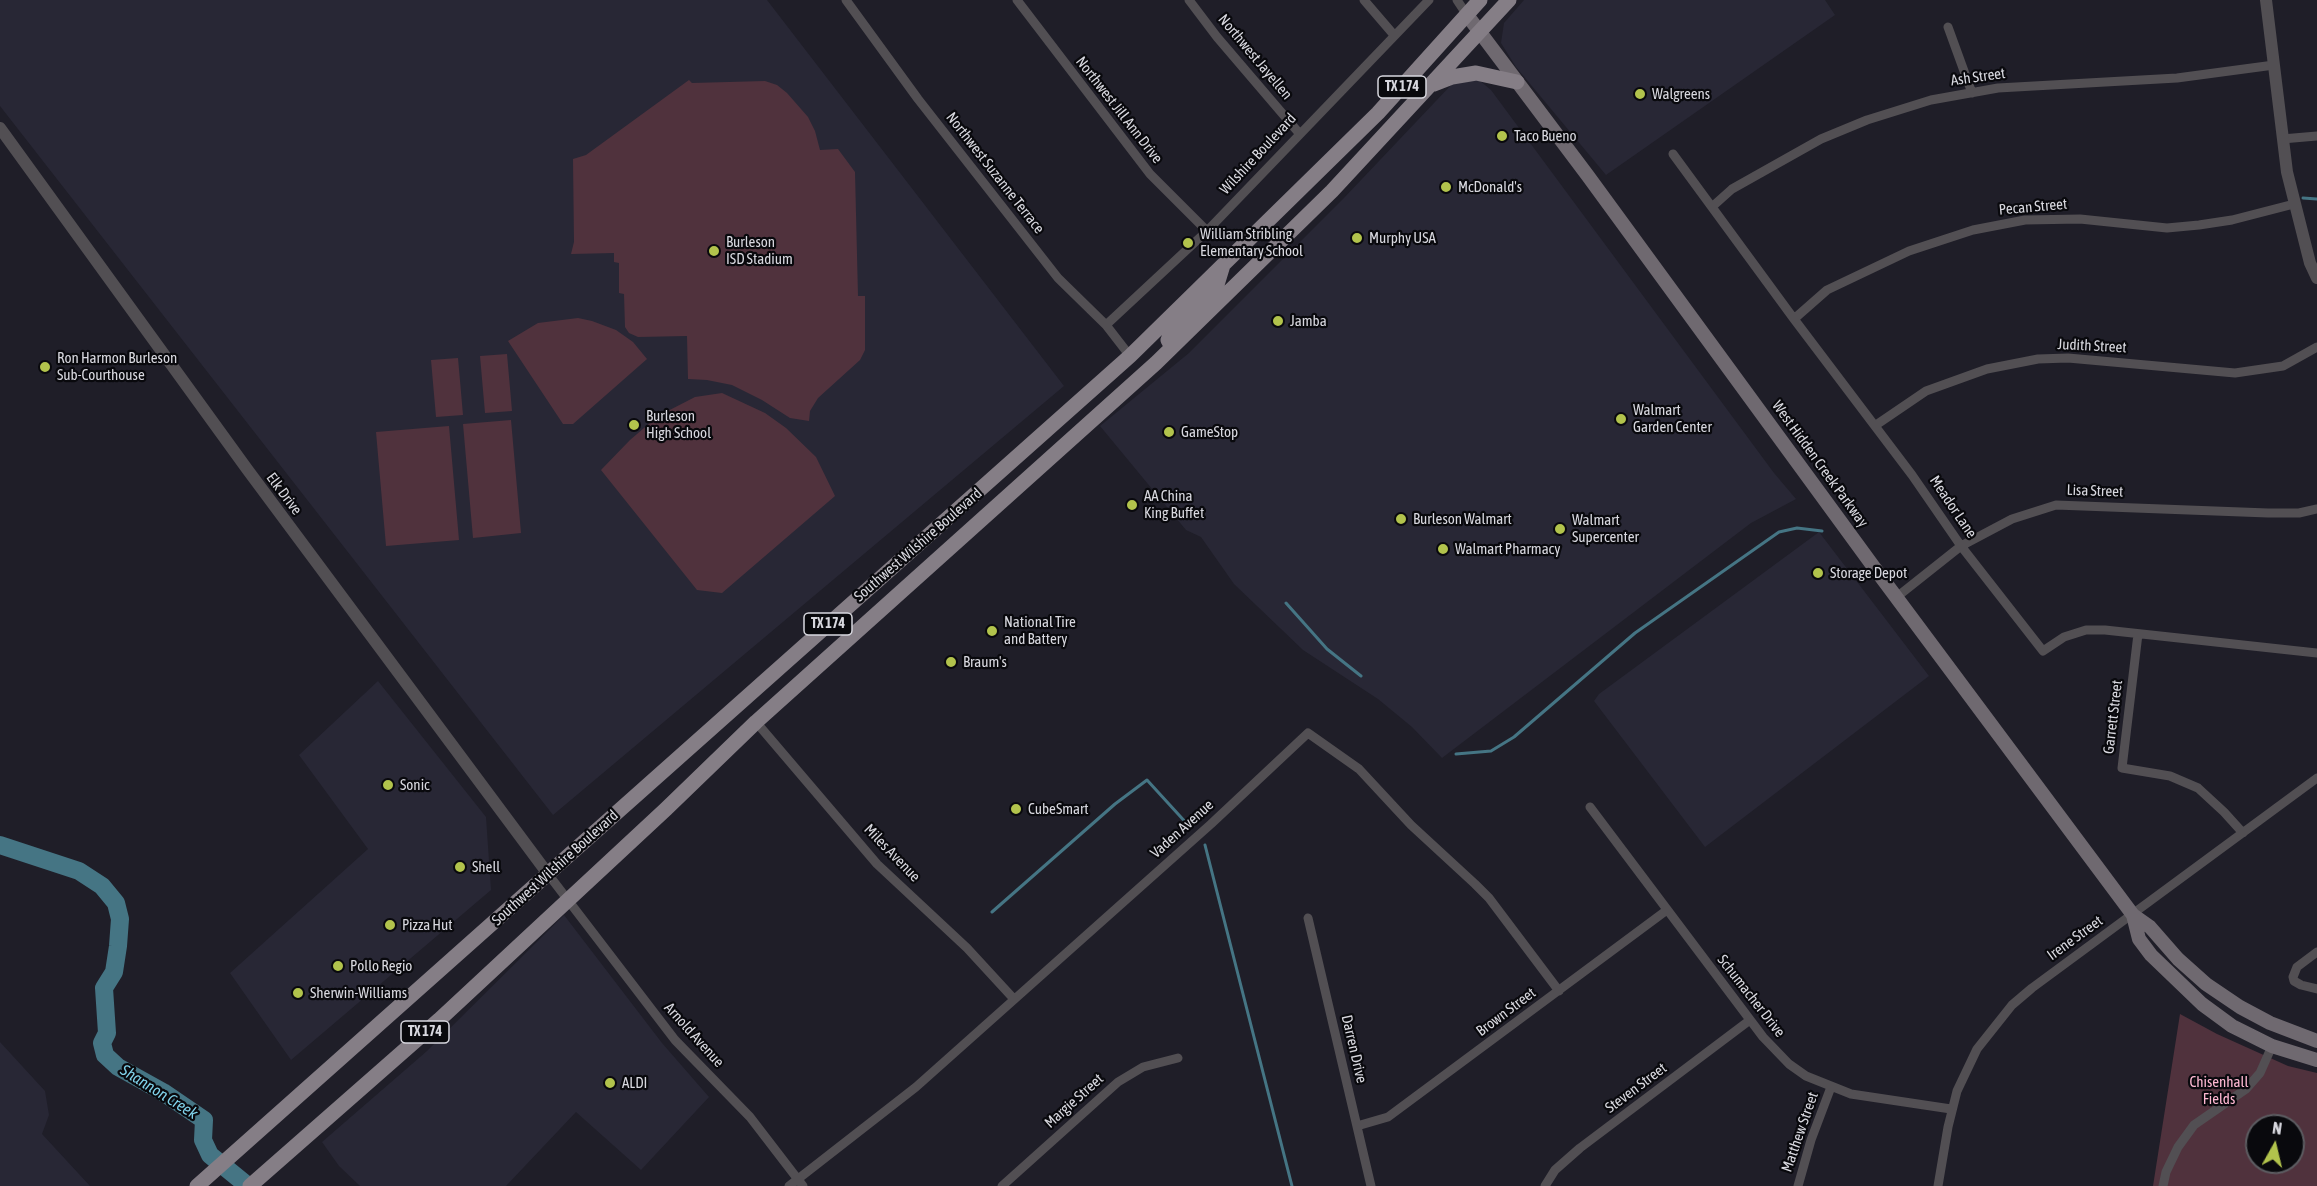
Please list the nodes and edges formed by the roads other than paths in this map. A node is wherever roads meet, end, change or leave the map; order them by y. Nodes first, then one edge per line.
1 (846, 0) edge
2 (1017, 0) edge
3 (1189, 0) edge
4 (1364, 0) edge
5 (1429, 0) edge
6 (1457, 0) edge
7 (1480, 0) edge
8 (1509, 0) edge
9 (2266, 0) edge
10 (1467, 15) junction
11 (1948, 27) dead end
12 (1480, 33) junction
13 (1394, 35) junction
14 (2274, 65) junction
15 (1517, 82) junction
16 (1432, 85) junction
17 (1972, 93) junction
18 (0, 128) edge
19 (1299, 133) junction
20 (2317, 136) edge
21 (2282, 139) junction
22 (1673, 153) dead end
23 (2294, 204) junction
24 (1713, 206) junction
25 (1207, 231) junction
26 (1222, 265) junction
27 (2317, 278) edge
28 (1794, 319) junction
29 (1106, 325) junction
30 (1172, 347) junction
31 (2317, 347) edge
32 (1130, 356) junction
33 (1876, 425) junction
34 (989, 482) junction
35 (1005, 499) junction
36 (2317, 509) edge
37 (1960, 546) junction
38 (1898, 596) junction
39 (2139, 634) junction
40 (2317, 653) edge
41 (756, 722) junction
42 (2317, 778) edge
43 (1590, 807) dead end
44 (2243, 833) junction
45 (548, 874) junction
46 (568, 899) junction
47 (1667, 910) junction
48 (2133, 915) junction
49 (1308, 918) dead end
50 (2317, 952) edge
51 (2317, 988) edge
52 (1559, 991) junction
53 (1013, 998) junction
54 (1750, 1020) junction
55 (2317, 1041) edge
56 (2272, 1046) junction
57 (1178, 1058) dead end
58 (2317, 1060) edge
59 (1831, 1087) junction
60 (1951, 1110) junction
61 (1357, 1126) junction
62 (801, 1183) edge
63 (197, 1186) edge
64 (250, 1186) edge
65 (789, 1186) edge
66 (1002, 1186) edge
67 (1371, 1186) edge
68 (1545, 1186) edge
69 (1798, 1186) edge
70 (1938, 1186) edge
71 (2163, 1186) edge

1 - 29 street, Northwest Suzanne Terrace
2 - 25 street, Northwest Jill Ann Drive
3 - 19 street, Northwest Jayellen
4 - 13 street
5 - 13 street, Wilshire Boulevard
6 - 10 street
7 - 10 main road, Southwest Wilshire Boulevard / TX 174
8 - 12 main road, Southwest Wilshire Boulevard / TX 174
9 - 14 street
10 - 12 main road, West Hidden Creek Parkway
10 - 26 main road, Southwest Wilshire Boulevard / TX 174
11 - 17 street
12 - 15 main road, West Hidden Creek Parkway
12 - 16 main road, Southwest Wilshire Boulevard / TX 174
13 - 19 street, Wilshire Boulevard
14 - 17 street, Ash Street
14 - 21 street
15 - 16 main road
15 - 38 main road, West Hidden Creek Parkway
16 - 30 main road, Southwest Wilshire Boulevard / TX 174
17 - 24 street, Ash Street
18 - 45 street, Elk Drive
19 - 25 street, Wilshire Boulevard
20 - 21 street
21 - 23 street
22 - 24 street, Meador Lane
23 - 27 street
23 - 28 street, Pecan Street
24 - 28 street, Meador Lane
25 - 29 street, Wilshire Boulevard
26 - 30 main road
26 - 32 main road, Southwest Wilshire Boulevard / TX 174
28 - 33 street, Meador Lane
29 - 32 street, Northwest Suzanne Terrace
30 - 35 main road, Southwest Wilshire Boulevard / TX 174
31 - 33 street, Judith Street
32 - 34 main road, Southwest Wilshire Boulevard / TX 174
33 - 37 street, Meador Lane
34 - 35 main road
34 - 45 main road, Southwest Wilshire Boulevard / TX 174
35 - 41 main road, Southwest Wilshire Boulevard / TX 174
36 - 37 street, Lisa Street
37 - 38 street, Lisa Street
37 - 39 street, Meador Lane
38 - 48 main road, West Hidden Creek Parkway
39 - 40 street, Meador Lane
39 - 44 street, Garrett Street
41 - 46 main road, Southwest Wilshire Boulevard / TX 174
41 - 53 street, Miles Avenue
42 - 44 street, Irene Street
43 - 47 street, Schumacher Drive
44 - 48 street, Irene Street
45 - 46 street, Arnold Avenue
45 - 63 main road, Southwest Wilshire Boulevard / TX 174
46 - 62 street, Arnold Avenue
46 - 64 main road, Southwest Wilshire Boulevard / TX 174
47 - 52 street, Brown Street
47 - 54 street, Schumacher Drive
48 - 55 main road, West Hidden Creek Parkway
48 - 56 main road, West Hidden Creek Parkway
48 - 60 street, Irene Street
49 - 61 street, Darren Drive
50 - 51 street
52 - 53 street, Vaden Avenue
52 - 61 street, Brown Street
53 - 62 street, Vaden Avenue
54 - 59 street, Schumacher Drive
54 - 68 street, Steven Street
56 - 58 main road, West Hidden Creek Parkway
56 - 71 street
57 - 66 street, Margie Street
59 - 60 street, Schumacher Drive
59 - 69 street, Matthew Street
60 - 70 street, Irene Street
61 - 67 street, Darren Drive
62 - 65 street, Vaden Avenue

